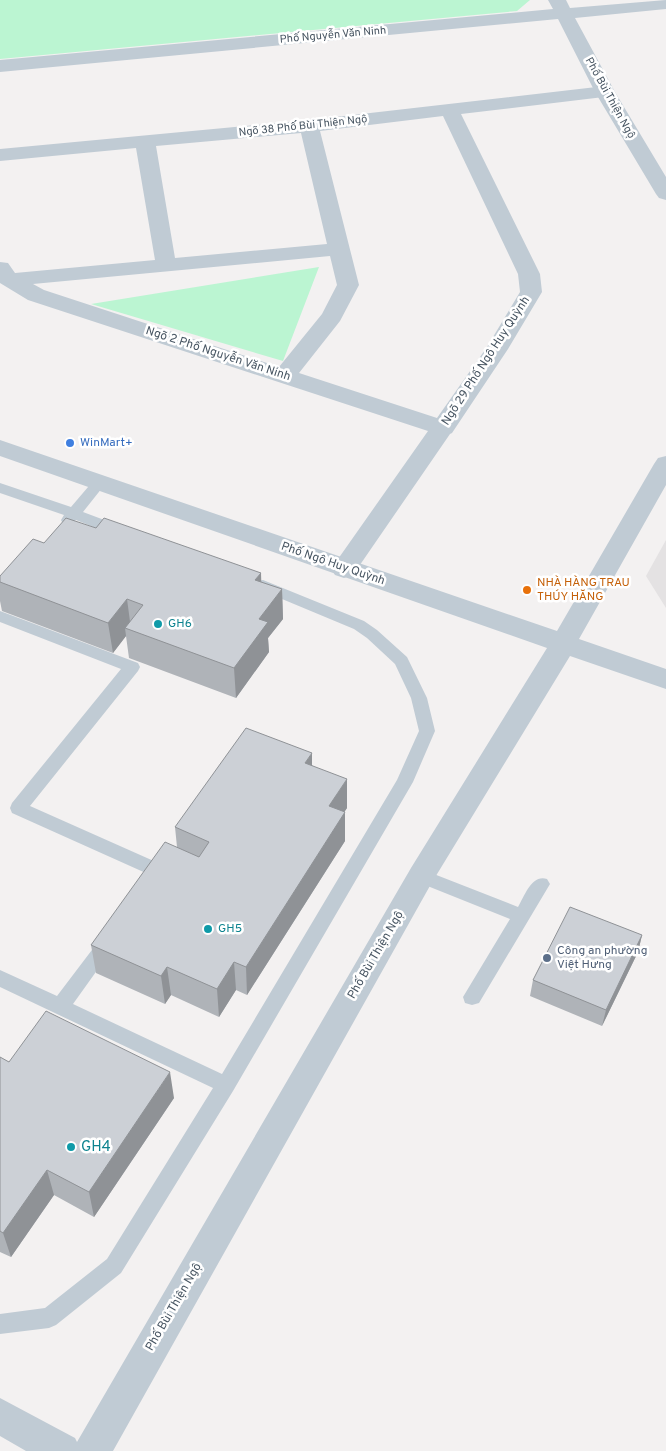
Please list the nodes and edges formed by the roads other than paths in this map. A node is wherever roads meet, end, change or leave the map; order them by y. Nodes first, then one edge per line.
1 (666, 4) edge
2 (560, 7) edge
3 (0, 66) edge
4 (605, 92) junction
5 (450, 111) junction
6 (309, 126) junction
7 (145, 142) junction
8 (0, 155) edge
9 (666, 194) edge
10 (339, 249) junction
11 (166, 265) junction
12 (5, 274) edge
13 (284, 376) junction
14 (444, 428) junction
15 (0, 448) edge
16 (666, 464) edge
17 (99, 483) junction
18 (0, 488) edge
19 (75, 514) junction
20 (56, 534) edge
21 (129, 535) edge
22 (344, 569) junction
23 (248, 580) edge
24 (0, 616) edge
25 (564, 643) junction
26 (666, 679) edge
27 (421, 876) junction
28 (541, 884) dead end
29 (142, 895) edge
30 (522, 916) junction
31 (119, 927) edge
32 (0, 978) edge
33 (472, 997) dead end
34 (61, 1006) junction
35 (226, 1085) junction
36 (0, 1324) edge
37 (0, 1416) edge
38 (62, 1451) edge
39 (92, 1451) edge

1 - 2 street, Phố Nguyễn Văn Ninh
2 - 3 street, Phố Nguyễn Văn Ninh
2 - 4 street, Phố Bùi Thiện Ngộ
4 - 5 street, Ngõ 38 Phố Bùi Thiện Ngộ
4 - 9 street, Phố Bùi Thiện Ngộ
5 - 6 street, Ngõ 38 Phố Bùi Thiện Ngộ
5 - 14 street, Ngõ 29 Phố Ngô Huy Quỳnh
6 - 7 street, Ngõ 38 Phố Bùi Thiện Ngộ
6 - 10 street
7 - 8 street, Ngõ 38 Phố Bùi Thiện Ngộ
7 - 11 street
10 - 11 street
10 - 13 street
11 - 12 street
12 - 13 street, Ngõ 2 Phố Nguyễn Văn Ninh
13 - 14 street, Ngõ 2 Phố Nguyễn Văn Ninh
14 - 22 street, Ngõ 29 Phố Ngô Huy Quỳnh
15 - 17 street, Phố Ngô Huy Quỳnh
16 - 25 street, Phố Bùi Thiện Ngộ
17 - 19 lane
17 - 22 street, Phố Ngô Huy Quỳnh
18 - 19 lane
19 - 20 lane
19 - 21 lane
22 - 25 street, Phố Ngô Huy Quỳnh
23 - 35 lane
24 - 29 lane
25 - 26 street, Phố Ngô Huy Quỳnh
25 - 27 street, Phố Bùi Thiện Ngộ
27 - 30 lane
27 - 39 street, Phố Bùi Thiện Ngộ
28 - 30 lane
30 - 33 lane
31 - 34 lane
32 - 34 lane
34 - 35 lane
35 - 36 lane
37 - 38 street

